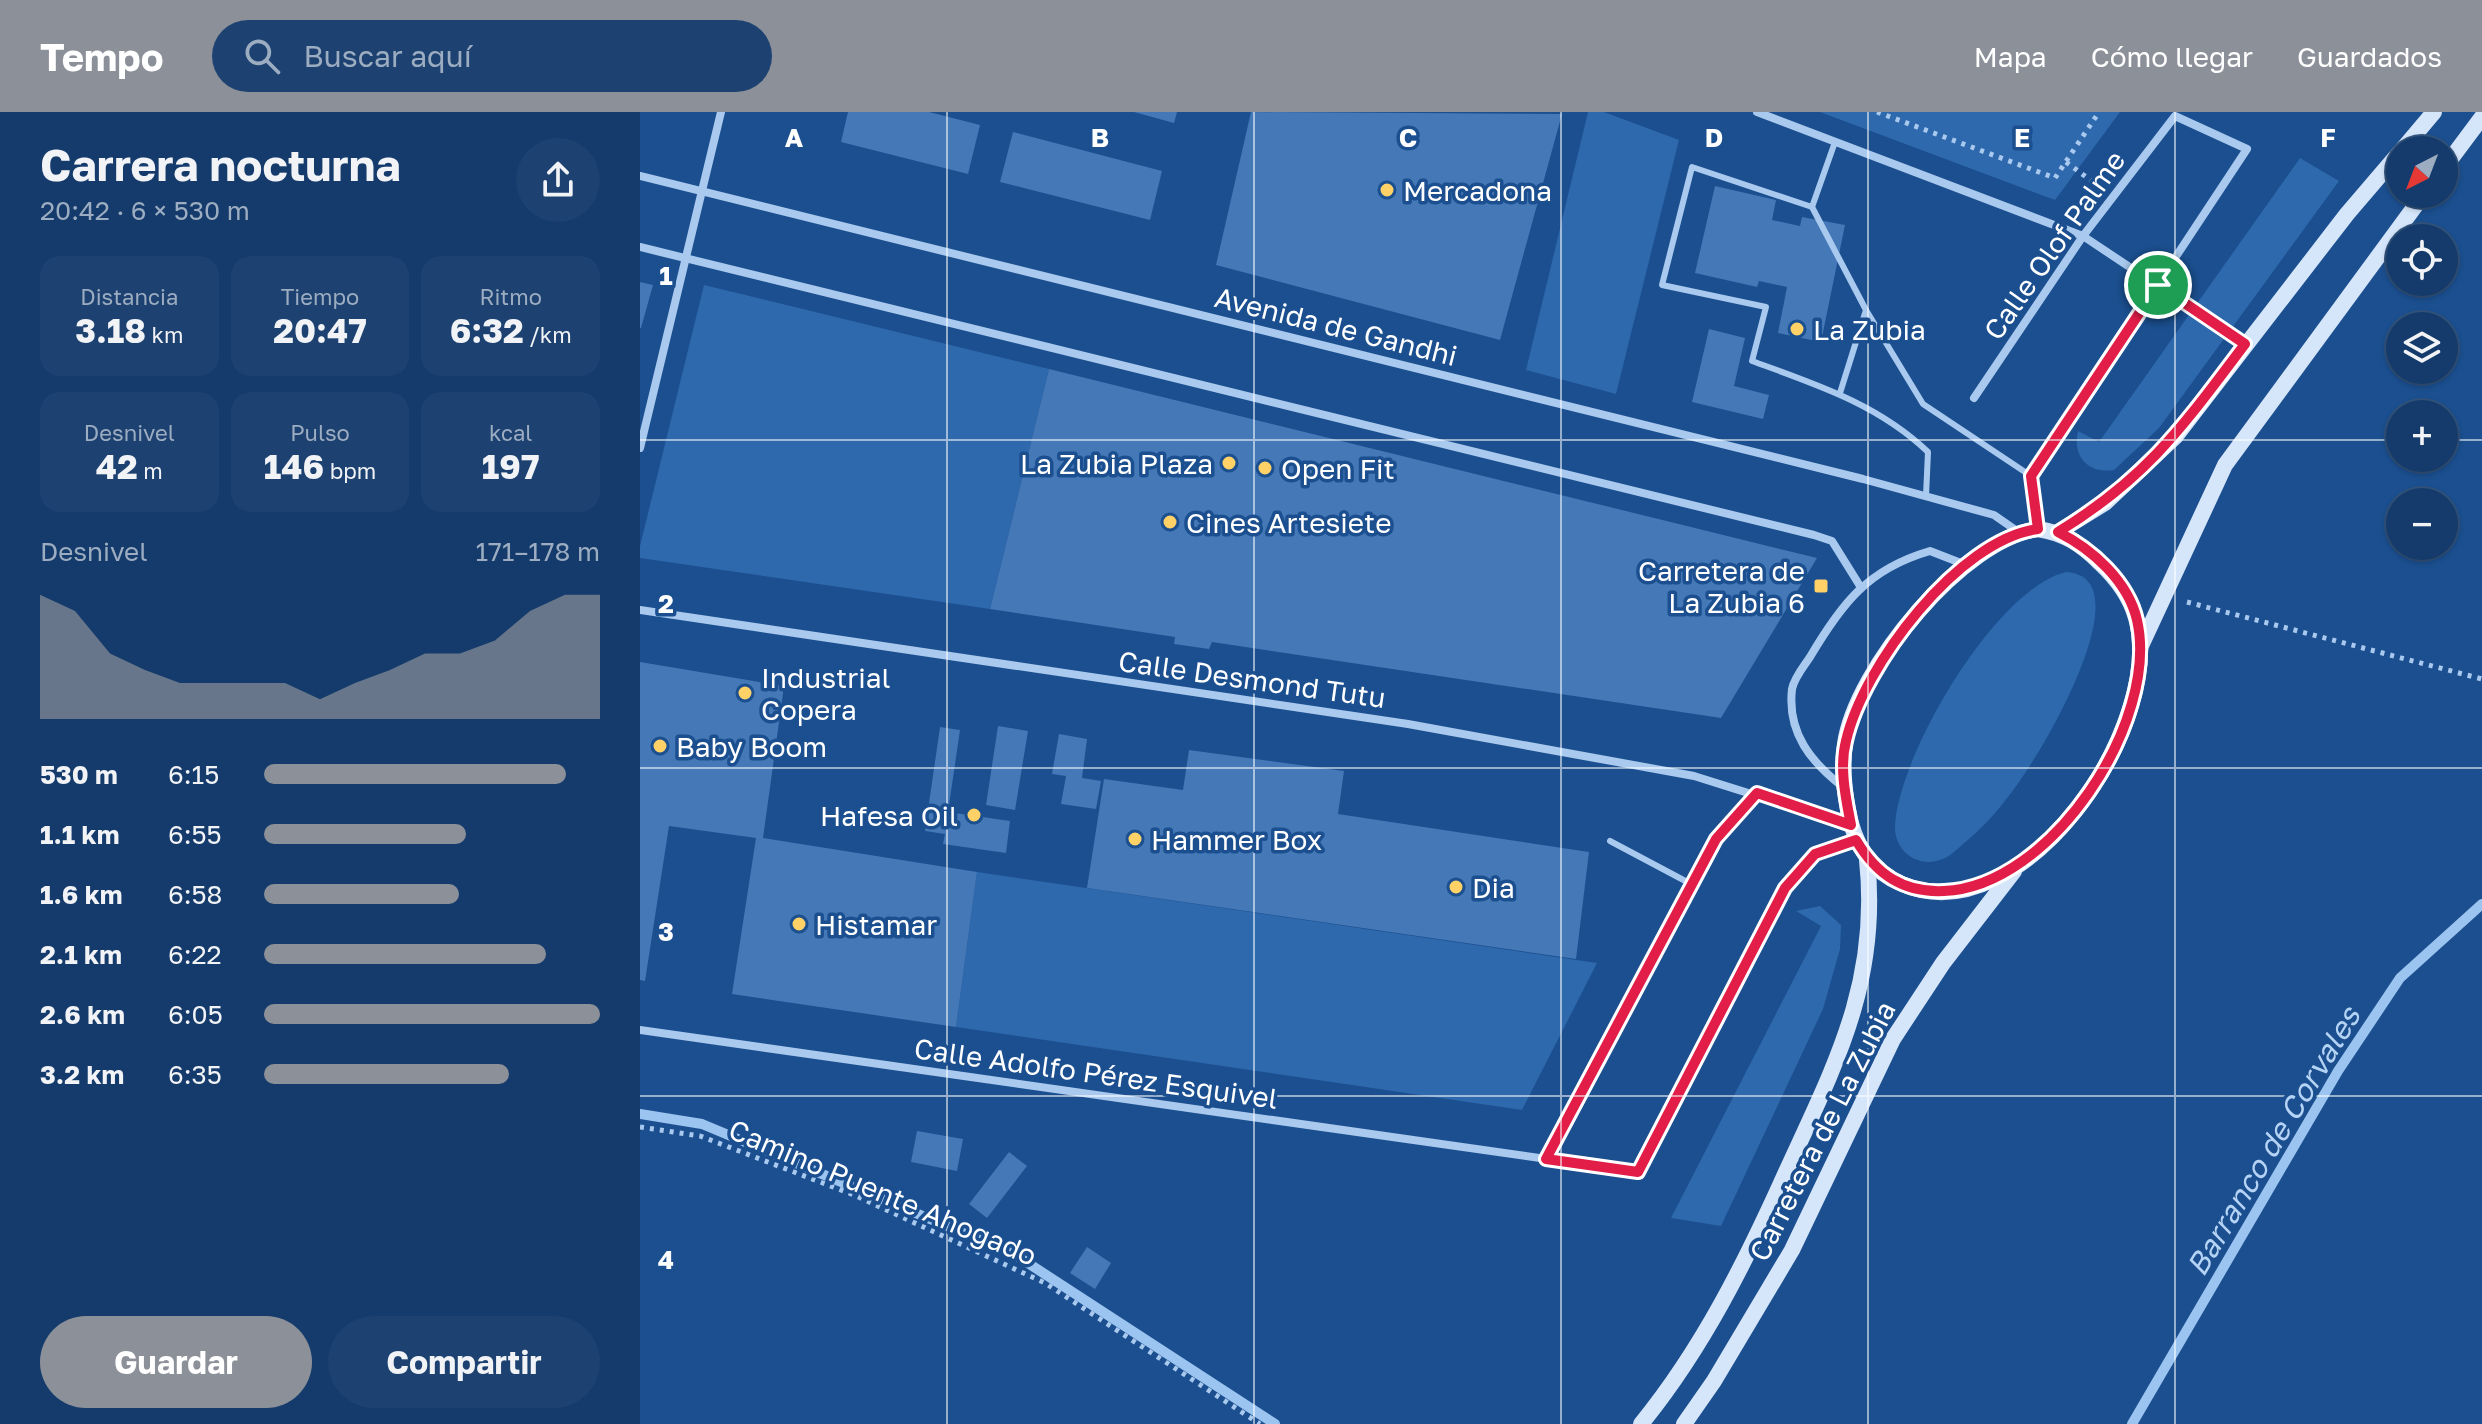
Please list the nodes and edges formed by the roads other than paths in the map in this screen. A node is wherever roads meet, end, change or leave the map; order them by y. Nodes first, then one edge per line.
1 (721, 112) edge
2 (1757, 112) edge
3 (2434, 112) edge
4 (2482, 117) edge
5 (2414, 136) edge
6 (1835, 142) junction
7 (2458, 149) edge
8 (2386, 170) edge
9 (640, 176) edge
10 (702, 190) junction
11 (1812, 207) junction
12 (2414, 208) edge
13 (2083, 236) junction
14 (640, 247) edge
15 (686, 258) junction
16 (2158, 285) junction
17 (1866, 310) junction
18 (2245, 344) junction
19 (1840, 393) junction
20 (1974, 398) dead end
21 (640, 448) edge
22 (2031, 476) junction
23 (1926, 496) junction
24 (2038, 529) junction
25 (2017, 531) junction
26 (2058, 532) junction
27 (1966, 565) junction
28 (1860, 586) junction
29 (640, 610) edge
30 (2139, 651) junction
31 (1844, 788) junction
32 (1757, 793) junction
33 (1853, 833) junction
34 (1610, 841) dead end
35 (1867, 860) junction
36 (2016, 868) junction
37 (1691, 884) junction
38 (640, 1030) edge
39 (1546, 1159) junction
40 (1641, 1424) edge
41 (1684, 1424) edge

1 - 10 street
2 - 6 street
3 - 5 street
4 - 7 street
6 - 11 lane
6 - 13 street
8 - 18 street
9 - 10 street, Avenida de Gandhi
10 - 15 street
10 - 23 street, Avenida de Gandhi
11 - 17 lane
11 - 19 lane
12 - 30 street
13 - 16 street
13 - 16 street, Calle Olof Palme
13 - 20 street, Calle Olof Palme
14 - 15 street
15 - 21 street
15 - 28 street
16 - 18 street
16 - 22 street, Calle Olof Palme
17 - 19 lane
17 - 22 lane
18 - 26 street
19 - 23 lane
22 - 24 street
23 - 25 street, Avenida de Gandhi
24 - 25 street
24 - 26 street
25 - 27 street
26 - 30 street
27 - 28 street
27 - 31 street
28 - 31 street
29 - 32 street, Calle Desmond Tutu
30 - 36 street
31 - 33 street
32 - 33 street, Calle Desmond Tutu
32 - 37 street
33 - 35 street
33 - 39 street
34 - 37 lane
35 - 36 street
35 - 40 street, Carretera de La Zubia
36 - 41 street, Carretera de La Zubia
37 - 39 street
38 - 39 street, Calle Adolfo Pérez Esquivel

